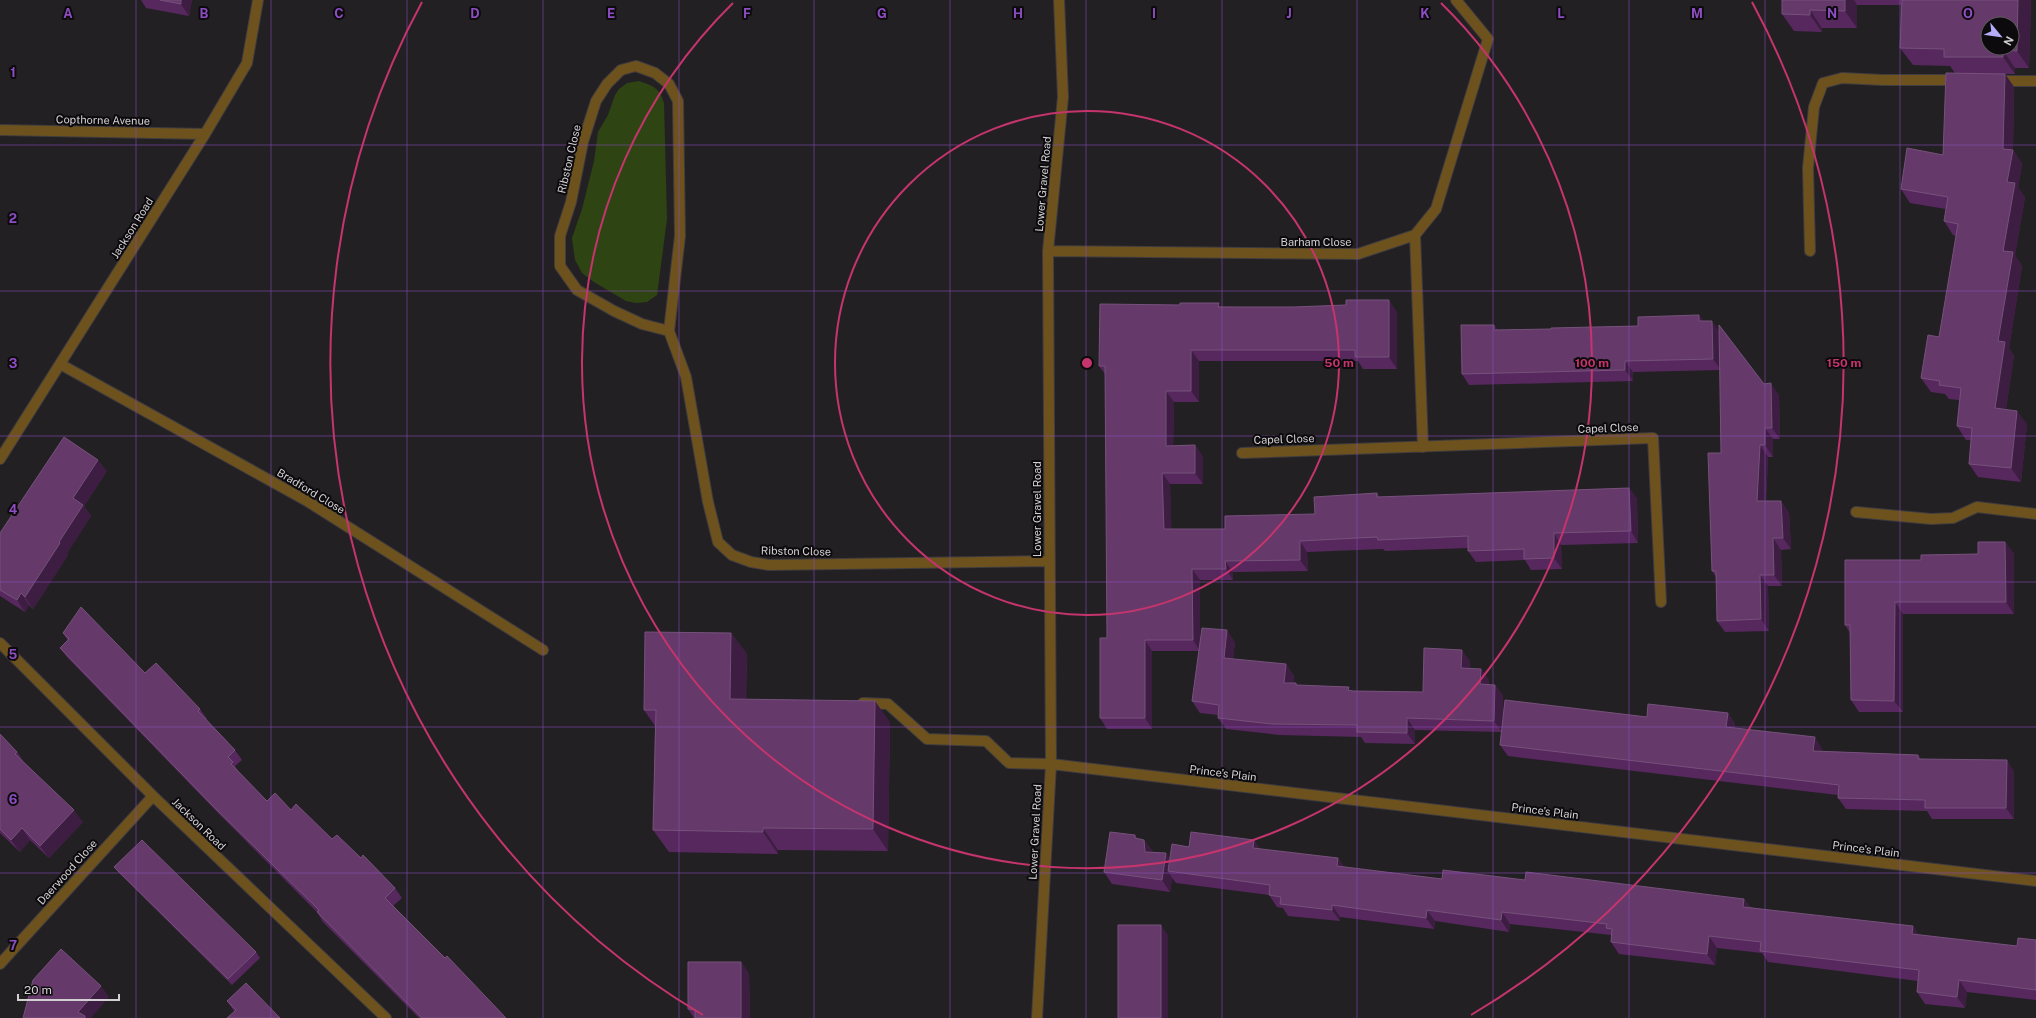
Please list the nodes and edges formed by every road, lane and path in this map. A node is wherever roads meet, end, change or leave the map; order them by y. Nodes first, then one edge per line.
1 (258, 0) edge
2 (1059, 0) edge
3 (1456, 0) edge
4 (1967, 80) edge
5 (1990, 80) edge
6 (2036, 81) edge
7 (0, 130) edge
8 (205, 134) junction
9 (1415, 235) junction
10 (1048, 251) junction
11 (1810, 251) dead end
12 (669, 331) junction
13 (60, 364) junction
14 (1423, 447) junction
15 (1242, 453) dead end
16 (0, 459) edge
17 (1856, 512) dead end
18 (2036, 514) edge
19 (1049, 561) junction
20 (1660, 602) dead end
21 (0, 643) edge
22 (543, 650) dead end
23 (849, 703) edge
24 (1050, 764) junction
25 (153, 796) junction
26 (2036, 881) edge
27 (0, 964) edge
28 (386, 1018) edge
29 (1037, 1018) edge

1 - 8 street, Jackson Road
2 - 10 street, Lower Gravel Road
3 - 9 street
4 - 11 street
5 - 6 street
7 - 8 street, Copthorne Avenue
8 - 13 street, Jackson Road
9 - 10 street, Barham Close
9 - 14 street
10 - 19 street, Lower Gravel Road
12 - 12 street, Ribston Close
12 - 19 street, Ribston Close
13 - 16 street, Jackson Road
13 - 22 street, Bradford Close
14 - 15 street, Capel Close
14 - 20 street, Capel Close
17 - 18 street
19 - 24 street, Lower Gravel Road
21 - 25 street, Jackson Road
23 - 24 street, Prince's Plain
24 - 26 street, Prince's Plain
24 - 29 street, Lower Gravel Road
25 - 27 street, Daerwood Close
25 - 28 street, Jackson Road

